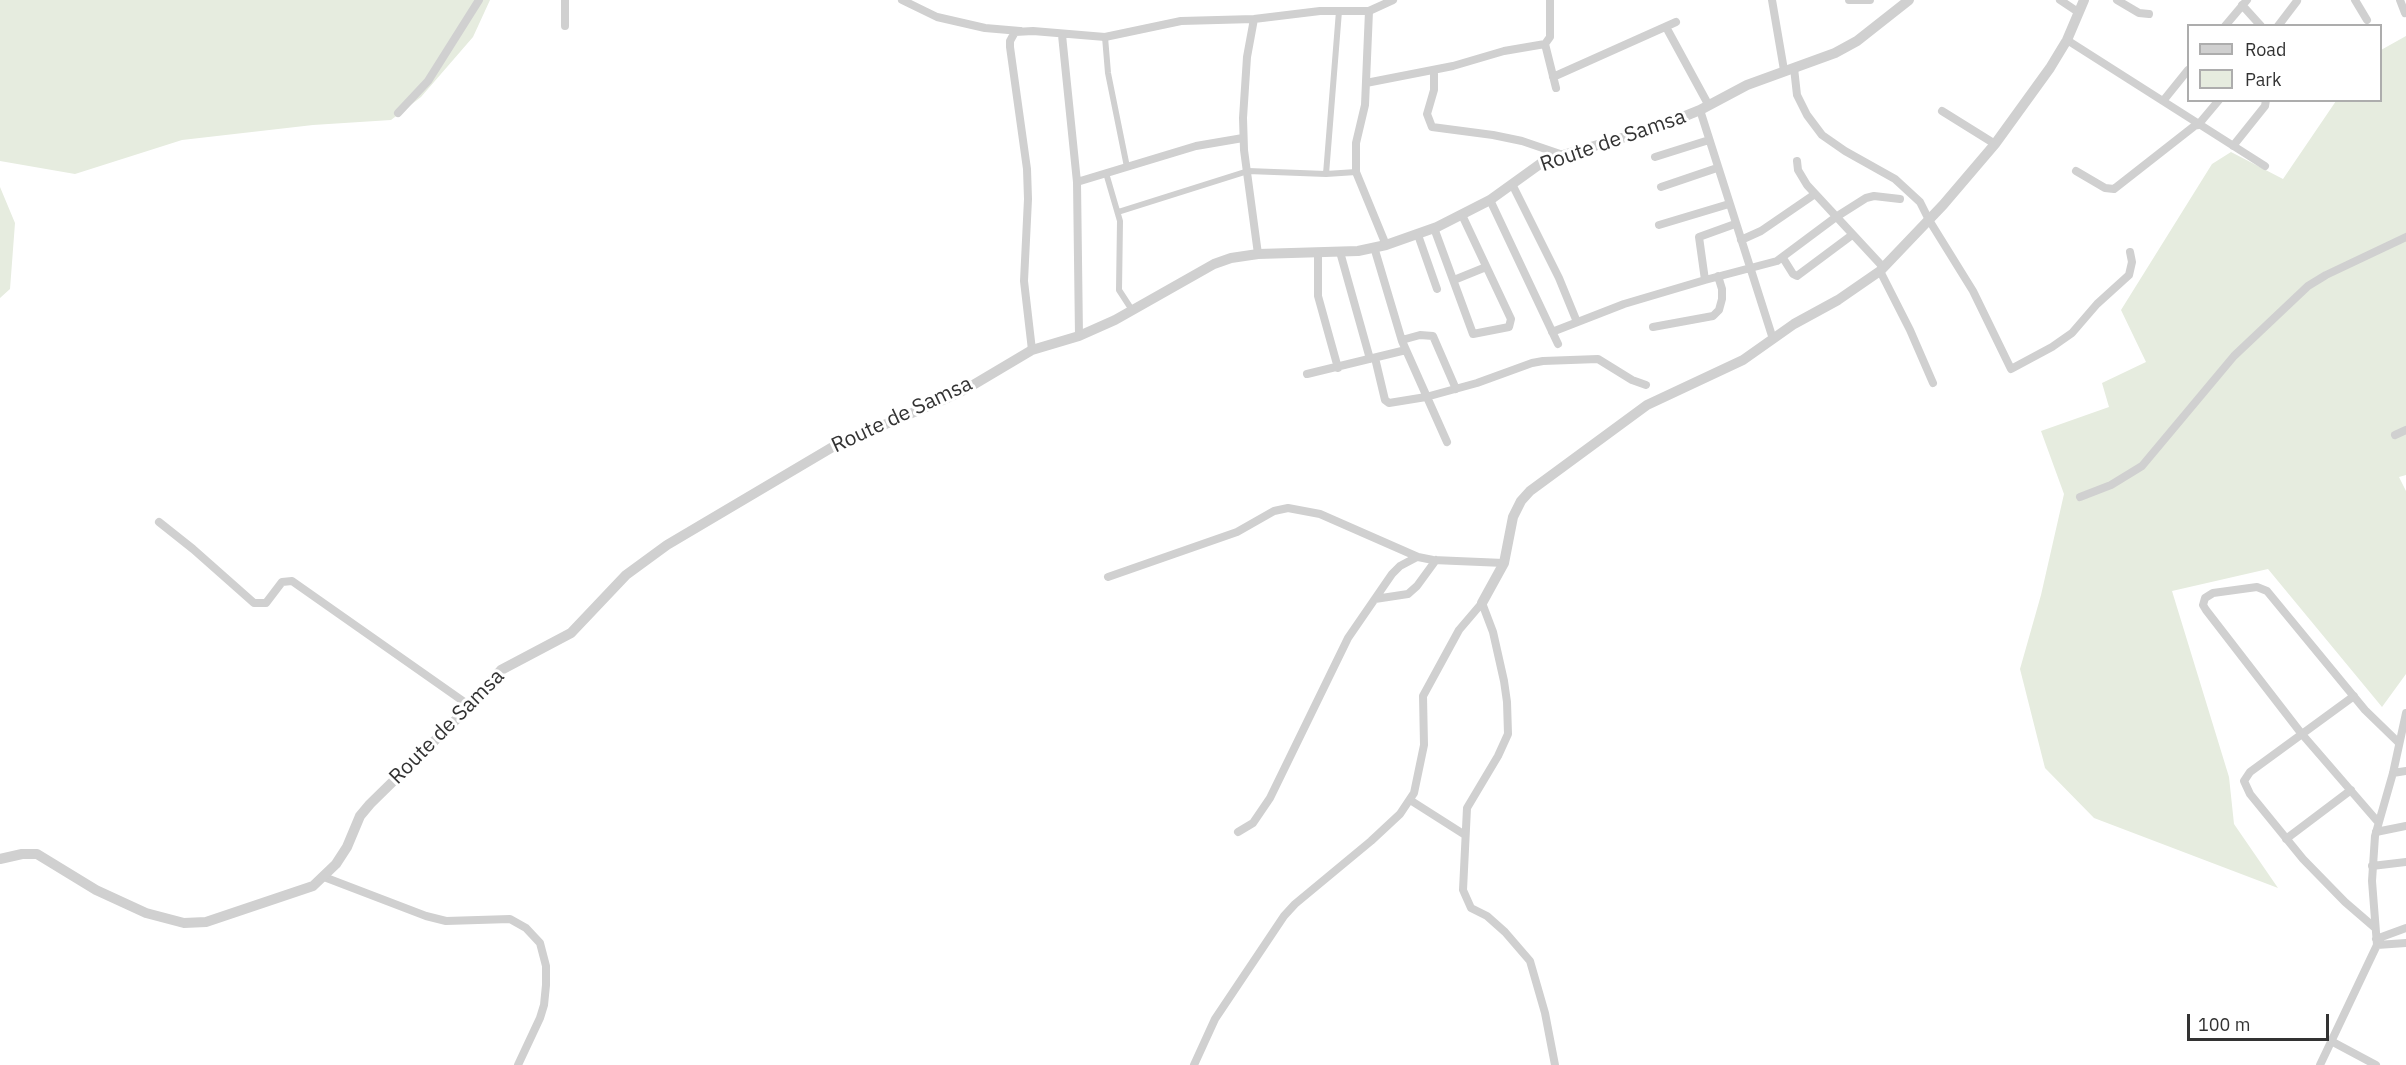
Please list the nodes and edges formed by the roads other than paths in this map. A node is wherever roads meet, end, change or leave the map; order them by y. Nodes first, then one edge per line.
1 (479, 0) edge
2 (566, 0) edge
3 (902, 0) edge
4 (1393, 0) edge
5 (1550, 0) edge
6 (1772, 0) edge
7 (1849, 0) edge
8 (1870, 0) edge
9 (1909, 0) edge
10 (2060, 0) edge
11 (2084, 0) edge
12 (2117, 0) edge
13 (2355, 0) edge
14 (2400, 0) edge
15 (2297, 1) edge
16 (2245, 3) edge
17 (1339, 10) junction
18 (1369, 11) junction
19 (2078, 12) junction
20 (2405, 13) edge
21 (2149, 14) dead end
22 (1254, 19) junction
23 (2367, 20) dead end
24 (1676, 22) dead end
25 (2228, 24) edge
26 (2260, 24) edge
27 (2279, 24) edge
28 (566, 26) dead end
29 (1666, 27) junction
30 (1020, 31) junction
31 (1062, 35) junction
32 (1106, 37) junction
33 (2067, 40) junction
34 (1545, 44) junction
35 (1789, 69) junction
36 (1434, 70) junction
37 (2187, 71) edge
38 (1553, 77) junction
39 (1366, 83) junction
40 (1556, 88) dead end
41 (2163, 101) junction
42 (2217, 102) edge
43 (2266, 102) edge
44 (1704, 107) junction
45 (1942, 111) dead end
46 (398, 113) dead end
47 (2198, 124) junction
48 (1243, 138) junction
49 (1709, 140) junction
50 (1995, 144) junction
51 (2233, 146) junction
52 (1563, 155) junction
53 (1655, 157) dead end
54 (1797, 161) dead end
55 (2265, 166) dead end
56 (1127, 167) junction
57 (1717, 168) junction
58 (1248, 171) junction
59 (2076, 171) dead end
60 (1356, 172) junction
61 (1106, 173) junction
62 (1326, 174) junction
63 (1077, 182) junction
64 (1512, 184) junction
65 (1661, 187) dead end
66 (1815, 194) junction
67 (1490, 200) junction
68 (1900, 200) dead end
69 (1729, 204) junction
70 (1118, 212) junction
71 (1462, 214) junction
72 (1836, 217) junction
73 (1929, 220) junction
74 (1735, 224) junction
75 (1659, 225) dead end
76 (1434, 228) junction
77 (1418, 234) junction
78 (1852, 235) junction
79 (2406, 237) edge
80 (1741, 240) junction
81 (1386, 245) junction
82 (1374, 247) junction
83 (1340, 252) junction
84 (2130, 252) dead end
85 (1318, 253) junction
86 (1258, 254) junction
87 (1783, 258) junction
88 (1486, 267) junction
89 (1749, 267) junction
90 (1881, 269) junction
91 (1718, 276) junction
92 (1454, 280) junction
93 (1705, 280) junction
94 (1437, 289) dead end
95 (1132, 310) junction
96 (1577, 322) junction
97 (1653, 327) dead end
98 (1552, 332) junction
99 (1078, 336) junction
100 (1773, 339) junction
101 (1402, 340) junction
102 (1558, 344) dead end
103 (1032, 350) junction
104 (1406, 350) junction
105 (1373, 358) junction
106 (1338, 368) junction
107 (1306, 374) dead end
108 (1933, 383) dead end
109 (1646, 385) dead end
110 (1456, 389) junction
111 (1426, 397) junction
112 (2406, 430) edge
113 (2395, 435) dead end
114 (1447, 442) dead end
115 (2080, 497) dead end
116 (159, 522) dead end
117 (1417, 557) junction
118 (1436, 560) junction
119 (1504, 563) junction
120 (1108, 577) dead end
121 (1376, 598) junction
122 (1482, 603) junction
123 (2354, 696) junction
124 (470, 706) junction
125 (2406, 713) edge
126 (2301, 733) junction
127 (2399, 743) junction
128 (2402, 751) edge
129 (2406, 771) edge
130 (2393, 773) junction
131 (2350, 790) junction
132 (1410, 800) junction
133 (2378, 822) junction
134 (2406, 826) edge
135 (1238, 832) dead end
136 (2376, 832) junction
137 (1465, 835) junction
138 (2286, 839) junction
139 (0, 859) edge
140 (2406, 862) edge
141 (2372, 866) junction
142 (324, 877) junction
143 (2374, 927) junction
144 (2406, 928) edge
145 (2376, 942) junction
146 (2406, 943) edge
147 (2331, 1041) junction
148 (518, 1065) edge
149 (1194, 1065) edge
150 (1555, 1065) edge
151 (2320, 1065) edge
152 (2376, 1065) edge

1 - 46 street
2 - 28 street
3 - 30 street
4 - 18 street
5 - 34 street
6 - 35 street
7 - 8 street
9 - 35 street, Route de Samsa
10 - 19 street
11 - 19 street
12 - 21 street
13 - 23 street
14 - 20 street
15 - 27 street
16 - 25 street
16 - 26 street
17 - 18 street
17 - 22 street
17 - 62 street
18 - 39 street
19 - 33 street
22 - 32 street
22 - 48 street
24 - 29 street
29 - 38 street
29 - 44 street
30 - 31 street
30 - 103 street
31 - 32 street
31 - 63 street
32 - 56 street
33 - 41 street
33 - 50 street
34 - 36 street
34 - 38 street
35 - 44 street, Route de Samsa
35 - 73 street
36 - 39 street
36 - 52 street
37 - 41 street
38 - 40 street
39 - 60 street
41 - 47 street
42 - 47 street
43 - 51 street
44 - 49 street
44 - 52 street, Route de Samsa
45 - 50 street
47 - 51 street
47 - 59 street
48 - 56 street
48 - 58 street
49 - 53 street
49 - 57 street
50 - 73 street
51 - 55 street
52 - 64 street, Route de Samsa
54 - 66 street
56 - 61 street
57 - 65 street
57 - 69 street
58 - 62 street
58 - 70 street
58 - 86 street
60 - 62 street
60 - 81 street
61 - 63 street
61 - 70 street
63 - 99 street
64 - 67 street, Route de Samsa
64 - 96 street
66 - 72 street
66 - 80 street
67 - 71 street, Route de Samsa
67 - 98 street
68 - 72 street
69 - 74 street
69 - 75 street
70 - 95 street
71 - 76 street, Route de Samsa
71 - 88 street
72 - 78 street
72 - 87 street
73 - 84 street
73 - 90 street
74 - 80 street
74 - 93 street
76 - 77 street, Route de Samsa
76 - 92 street
77 - 81 street, Route de Samsa
77 - 94 street
78 - 87 street
78 - 90 street
79 - 115 street
80 - 89 street
81 - 82 street, Route de Samsa
82 - 83 street, Route de Samsa
82 - 101 street
83 - 85 street, Route de Samsa
83 - 105 street
85 - 86 street, Route de Samsa
85 - 106 street
86 - 95 street, Route de Samsa
87 - 89 street
88 - 92 street
88 - 92 street
89 - 91 street
89 - 100 street
90 - 100 street
90 - 108 street
91 - 93 street
91 - 97 street
93 - 96 street
95 - 99 street, Route de Samsa
96 - 98 street
98 - 102 street
99 - 103 street, Route de Samsa
100 - 119 street
101 - 104 street
101 - 110 street
103 - 124 street, Route de Samsa
104 - 105 street
104 - 111 street
105 - 106 street
105 - 111 street
106 - 107 street
109 - 110 street
110 - 111 street
111 - 114 street
112 - 113 street
116 - 124 street
117 - 118 street
117 - 120 street
117 - 121 street
118 - 119 street
118 - 121 street
119 - 122 street
121 - 135 street
122 - 132 street
122 - 137 street
123 - 126 street
123 - 126 street
123 - 127 street
124 - 142 street, Route de Samsa
125 - 127 street
126 - 131 street
126 - 138 street
127 - 128 street
128 - 130 street
129 - 130 street
130 - 133 street
131 - 133 street
131 - 138 street
132 - 137 street
132 - 149 street
133 - 136 street
134 - 136 street
136 - 141 street
137 - 150 street
138 - 143 street
139 - 142 street, Route de Samsa
140 - 141 street
141 - 143 street
142 - 148 street
143 - 145 street
144 - 145 street
145 - 146 street
145 - 147 street
147 - 151 street
147 - 152 street

